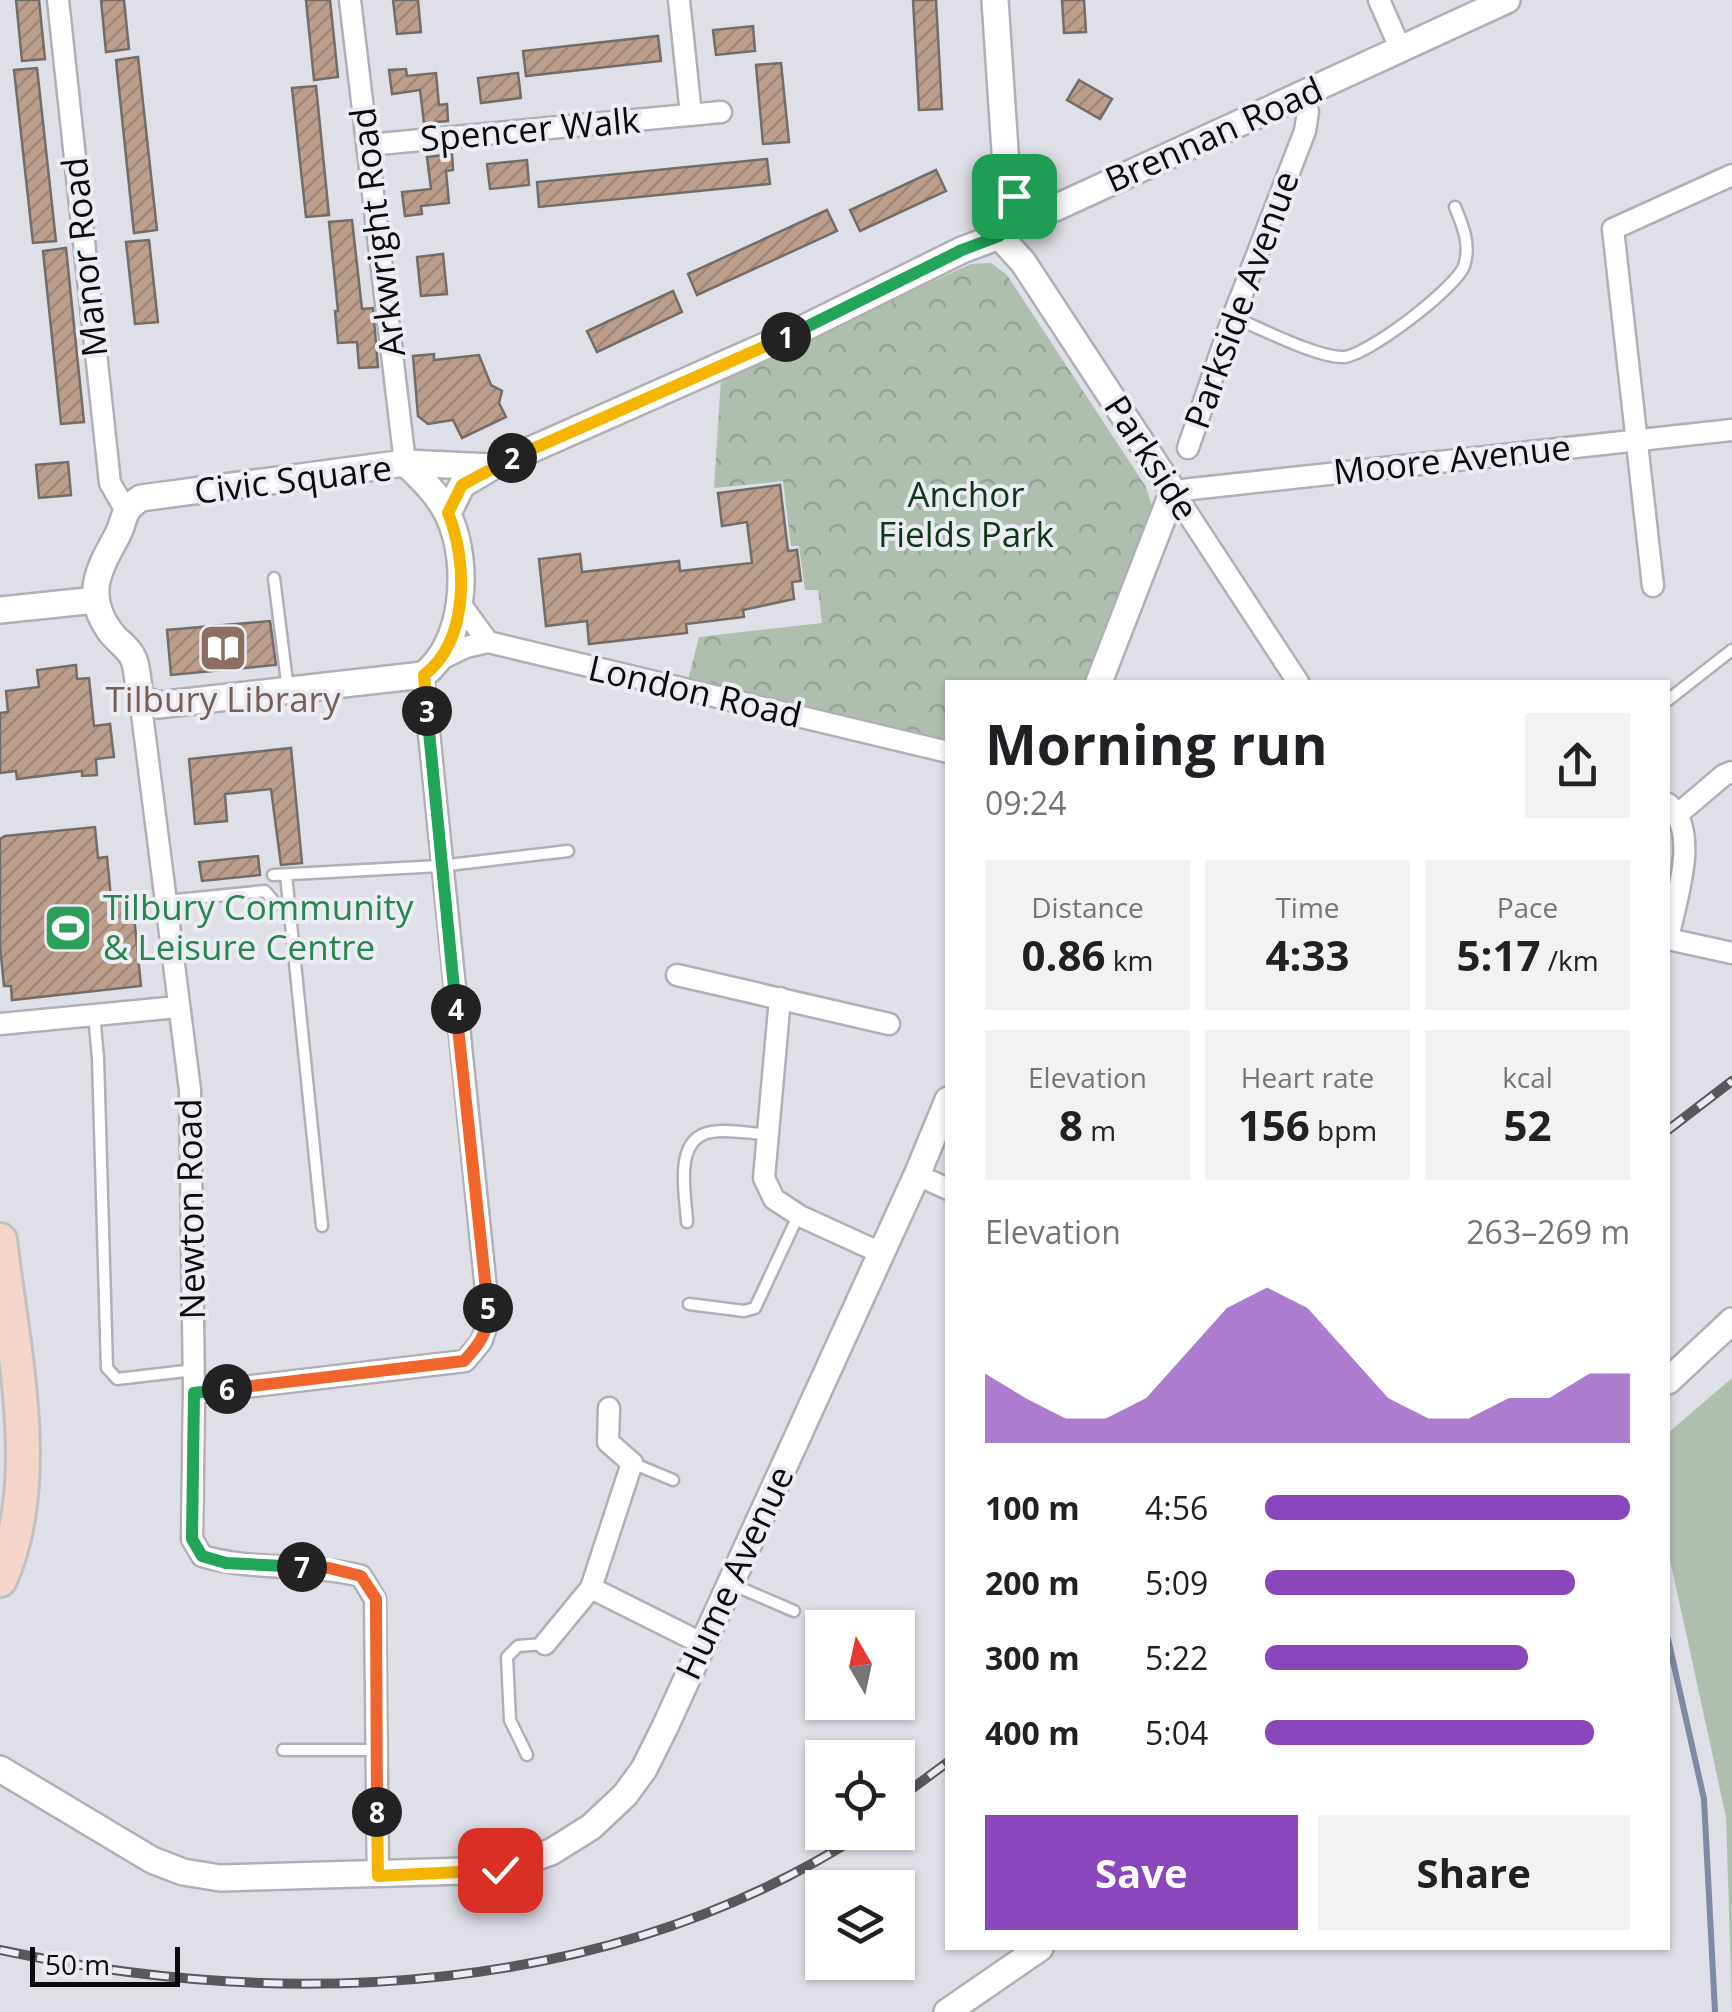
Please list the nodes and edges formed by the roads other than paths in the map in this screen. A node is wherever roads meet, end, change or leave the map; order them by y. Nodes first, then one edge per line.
1 (58, 0) edge
2 (350, 0) edge
3 (679, 0) edge
4 (995, 0) edge
5 (1379, 0) edge
6 (1507, 0) edge
7 (1400, 48) junction
8 (1303, 95) junction
9 (721, 112) dead end
10 (692, 115) junction
11 (368, 145) junction
12 (1732, 176) edge
13 (1455, 207) dead end
14 (1031, 213) junction
15 (999, 236) junction
16 (1234, 317) junction
17 (1732, 430) edge
18 (1635, 442) junction
19 (1188, 448) dead end
20 (405, 463) junction
21 (492, 467) junction
22 (1173, 491) junction
23 (125, 509) junction
24 (448, 513) junction
25 (274, 578) dead end
26 (1653, 586) dead end
27 (96, 600) junction
28 (462, 605) junction
29 (0, 610) edge
30 (488, 642) junction
31 (1732, 650) edge
32 (432, 667) junction
33 (1100, 680) edge
34 (1297, 680) edge
35 (288, 690) junction
36 (140, 698) junction
37 (1670, 698) edge
38 (945, 751) edge
39 (1732, 772) edge
40 (1673, 809) edge
41 (568, 851) dead end
42 (440, 866) junction
43 (273, 875) dead end
44 (286, 875) junction
45 (165, 901) junction
46 (276, 904) dead end
47 (1670, 928) edge
48 (1670, 939) edge
49 (1732, 952) edge
50 (677, 975) dead end
51 (780, 998) junction
52 (178, 1007) junction
53 (94, 1015) junction
54 (0, 1024) edge
55 (890, 1024) dead end
56 (945, 1107) edge
57 (768, 1134) junction
58 (917, 1175) junction
59 (945, 1188) edge
60 (799, 1215) junction
61 (688, 1222) dead end
62 (322, 1226) dead end
63 (0, 1240) edge
64 (881, 1253) junction
65 (690, 1304) dead end
66 (1732, 1321) edge
67 (194, 1370) junction
68 (1670, 1379) edge
69 (194, 1393) junction
70 (609, 1408) dead end
71 (632, 1463) junction
72 (674, 1480) dead end
73 (0, 1580) edge
74 (730, 1583) junction
75 (591, 1588) junction
76 (794, 1611) dead end
77 (545, 1644) joint
78 (703, 1644) junction
79 (284, 1750) dead end
80 (377, 1750) junction
81 (527, 1754) dead end
82 (0, 1769) edge
83 (378, 1876) junction
84 (1037, 1950) edge
85 (947, 2012) edge

1 - 23 street, Manor Road
2 - 11 street, Arkwright Road
3 - 10 street, Spencer Walk
4 - 14 street
5 - 7 street
6 - 7 street, Brennan Road
7 - 8 street, Brennan Road
8 - 14 street, Brennan Road
8 - 16 street, Parkside Avenue
9 - 10 street, Spencer Walk
10 - 11 street, Spencer Walk
11 - 20 street, Arkwright Road
12 - 18 street
13 - 16 lane
14 - 15 street, Brennan Road
15 - 21 street, Brennan Road
15 - 22 street, Parkside
16 - 19 street, Parkside Avenue
17 - 18 street, Moore Avenue
18 - 22 street, Moore Avenue
18 - 26 street
20 - 21 street
20 - 23 street, Civic Square
20 - 24 street, Civic Square
21 - 24 street, Brennan Road
22 - 33 street
22 - 34 street, Parkside
23 - 27 street
24 - 28 street, Civic Square
25 - 35 lane
27 - 29 street
27 - 36 street
28 - 30 street
28 - 32 street, Civic Square
30 - 32 street
30 - 38 street, London Road
31 - 37 lane
32 - 35 street
32 - 42 street
35 - 36 street
36 - 45 street, Newton Road
39 - 40 street
40 - 47 street
41 - 42 lane
42 - 44 lane
42 - 69 street
43 - 44 lane
44 - 62 lane
45 - 46 lane
45 - 52 street, Newton Road
48 - 49 street
50 - 51 street
51 - 55 street
51 - 57 street
52 - 53 street
52 - 67 street, Newton Road
53 - 54 street
53 - 67 lane
56 - 58 street, Hume Avenue
57 - 60 street
57 - 61 lane
58 - 59 street
58 - 64 street, Hume Avenue
60 - 64 street
60 - 65 lane
63 - 73 main road
64 - 74 street, Hume Avenue
66 - 68 street
67 - 69 street, Newton Road
69 - 80 street, Newton Road
70 - 71 street
71 - 72 lane
71 - 75 street
74 - 76 lane
74 - 78 street, Hume Avenue
75 - 77 street
75 - 78 street
77 - 81 lane
78 - 83 street, Hume Avenue
79 - 80 lane
80 - 83 street, Newton Road
82 - 83 street, Hume Avenue
84 - 85 street

